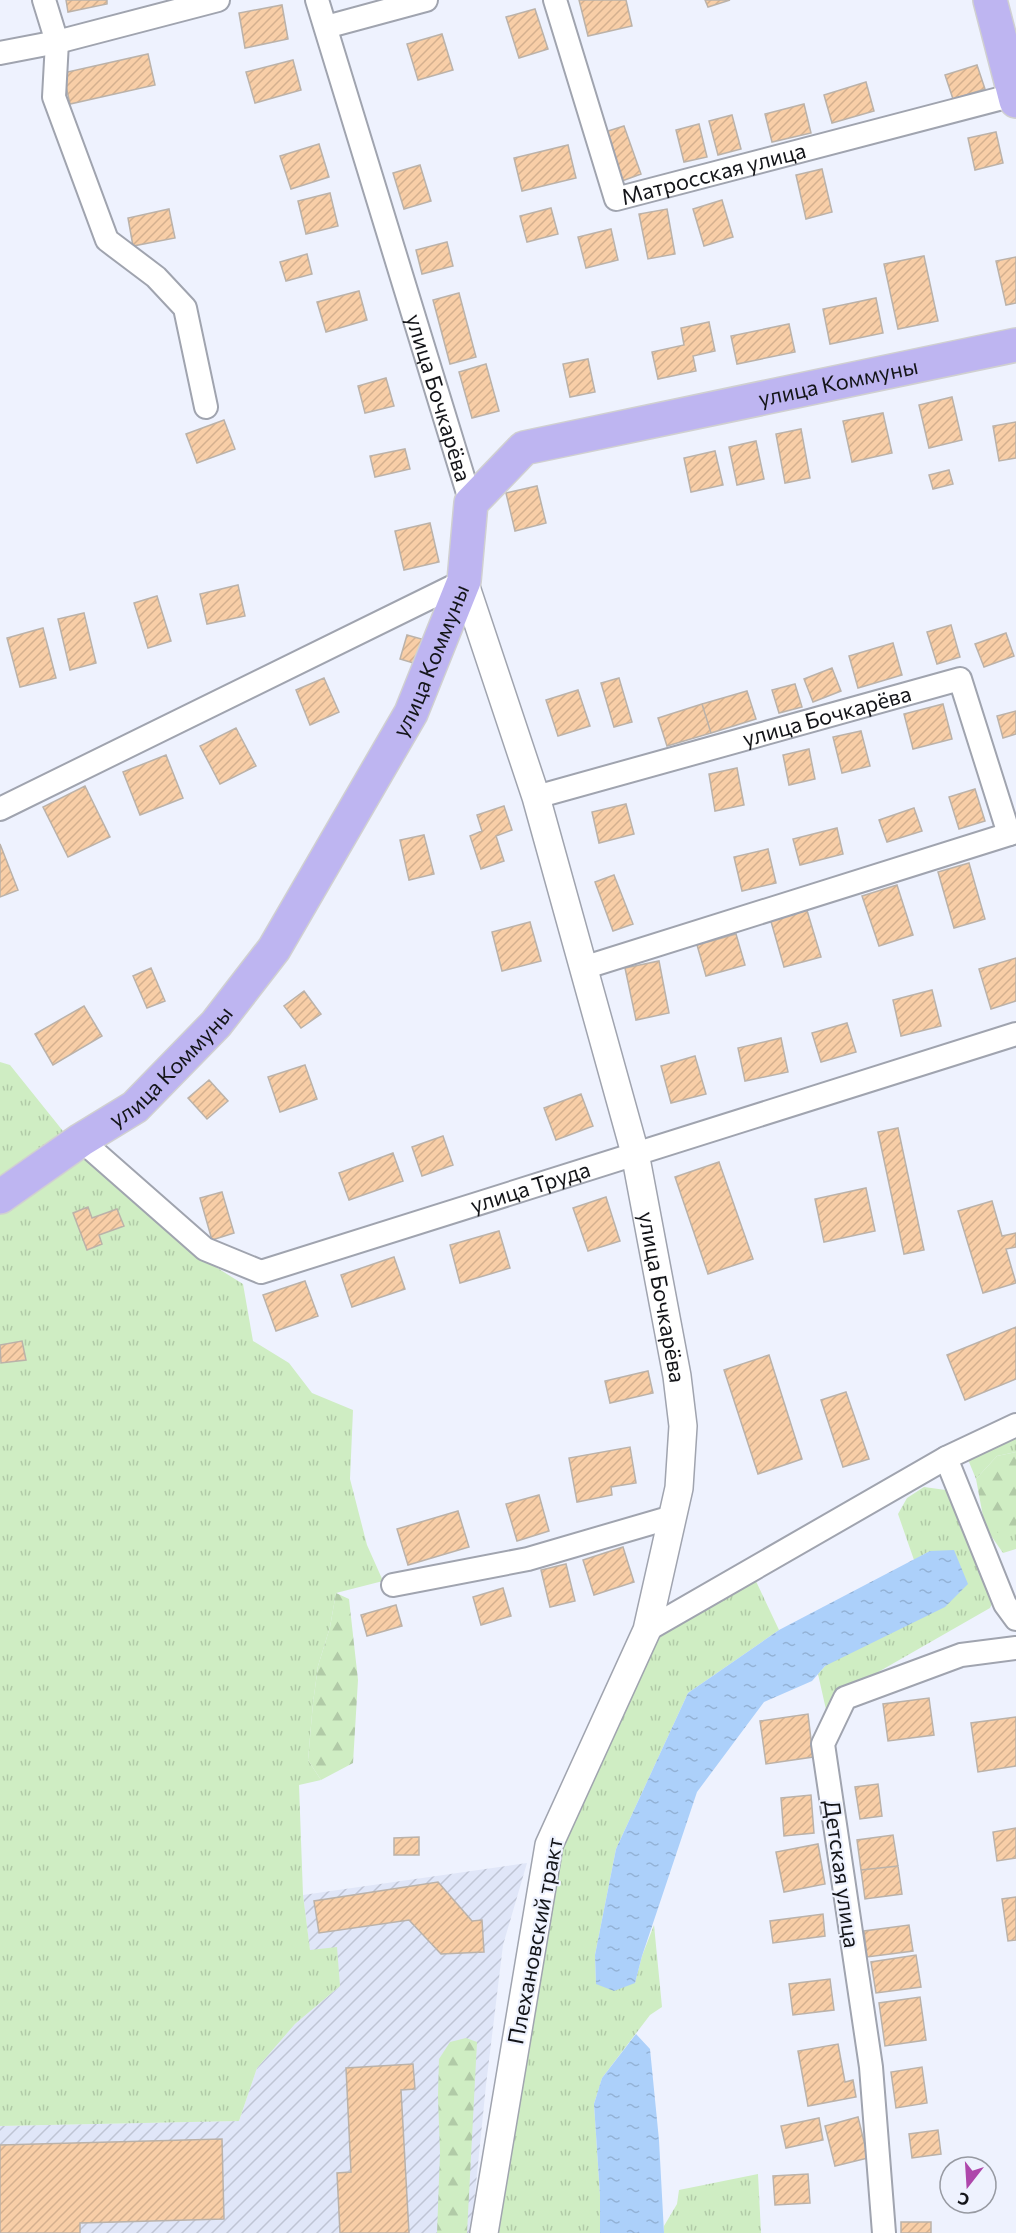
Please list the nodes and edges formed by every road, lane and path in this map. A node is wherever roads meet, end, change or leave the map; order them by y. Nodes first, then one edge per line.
1 (44, 0) edge
2 (218, 0) edge
3 (317, 0) edge
4 (426, 0) edge
5 (555, 0) edge
6 (990, 0) edge
7 (326, 27) junction
8 (57, 42) junction
9 (0, 53) edge
10 (1015, 98) edge
11 (1016, 345) edge
12 (206, 407) dead end
13 (471, 503) junction
14 (464, 581) junction
15 (536, 797) junction
16 (0, 809) edge
17 (1012, 833) edge
18 (584, 968) junction
19 (1016, 1034) edge
20 (81, 1140) junction
21 (635, 1153) junction
22 (0, 1197) edge
23 (1016, 1425) edge
24 (946, 1458) junction
25 (672, 1517) junction
26 (393, 1585) dead end
27 (1016, 1619) edge
28 (647, 1630) junction
29 (1016, 1648) edge
30 (484, 2233) edge
31 (884, 2233) edge

1 - 8 street
2 - 8 street
3 - 7 street, улица Бочкарёва
4 - 7 street
5 - 10 street, Матросская улица
6 - 10 main road
7 - 13 street, улица Бочкарёва
8 - 9 street
8 - 12 street
11 - 13 main road, улица Коммуны
13 - 14 main road, улица Бочкарёва
14 - 15 street, улица Бочкарёва
14 - 16 street, улица Коммуны
14 - 20 main road, улица Коммуны
15 - 17 street, улица Бочкарёва
15 - 18 street, улица Бочкарёва
17 - 18 street, улица Бочкарёва
18 - 21 street, улица Бочкарёва
19 - 21 street, улица Труда
20 - 21 street, улица Труда
20 - 22 main road, улица Коммуны
21 - 25 street, улица Бочкарёва
23 - 24 street
24 - 27 street
24 - 28 street
25 - 26 street
25 - 28 street, улица Бочкарёва
28 - 30 street, Плехановский тракт
29 - 31 street, Детская улица

